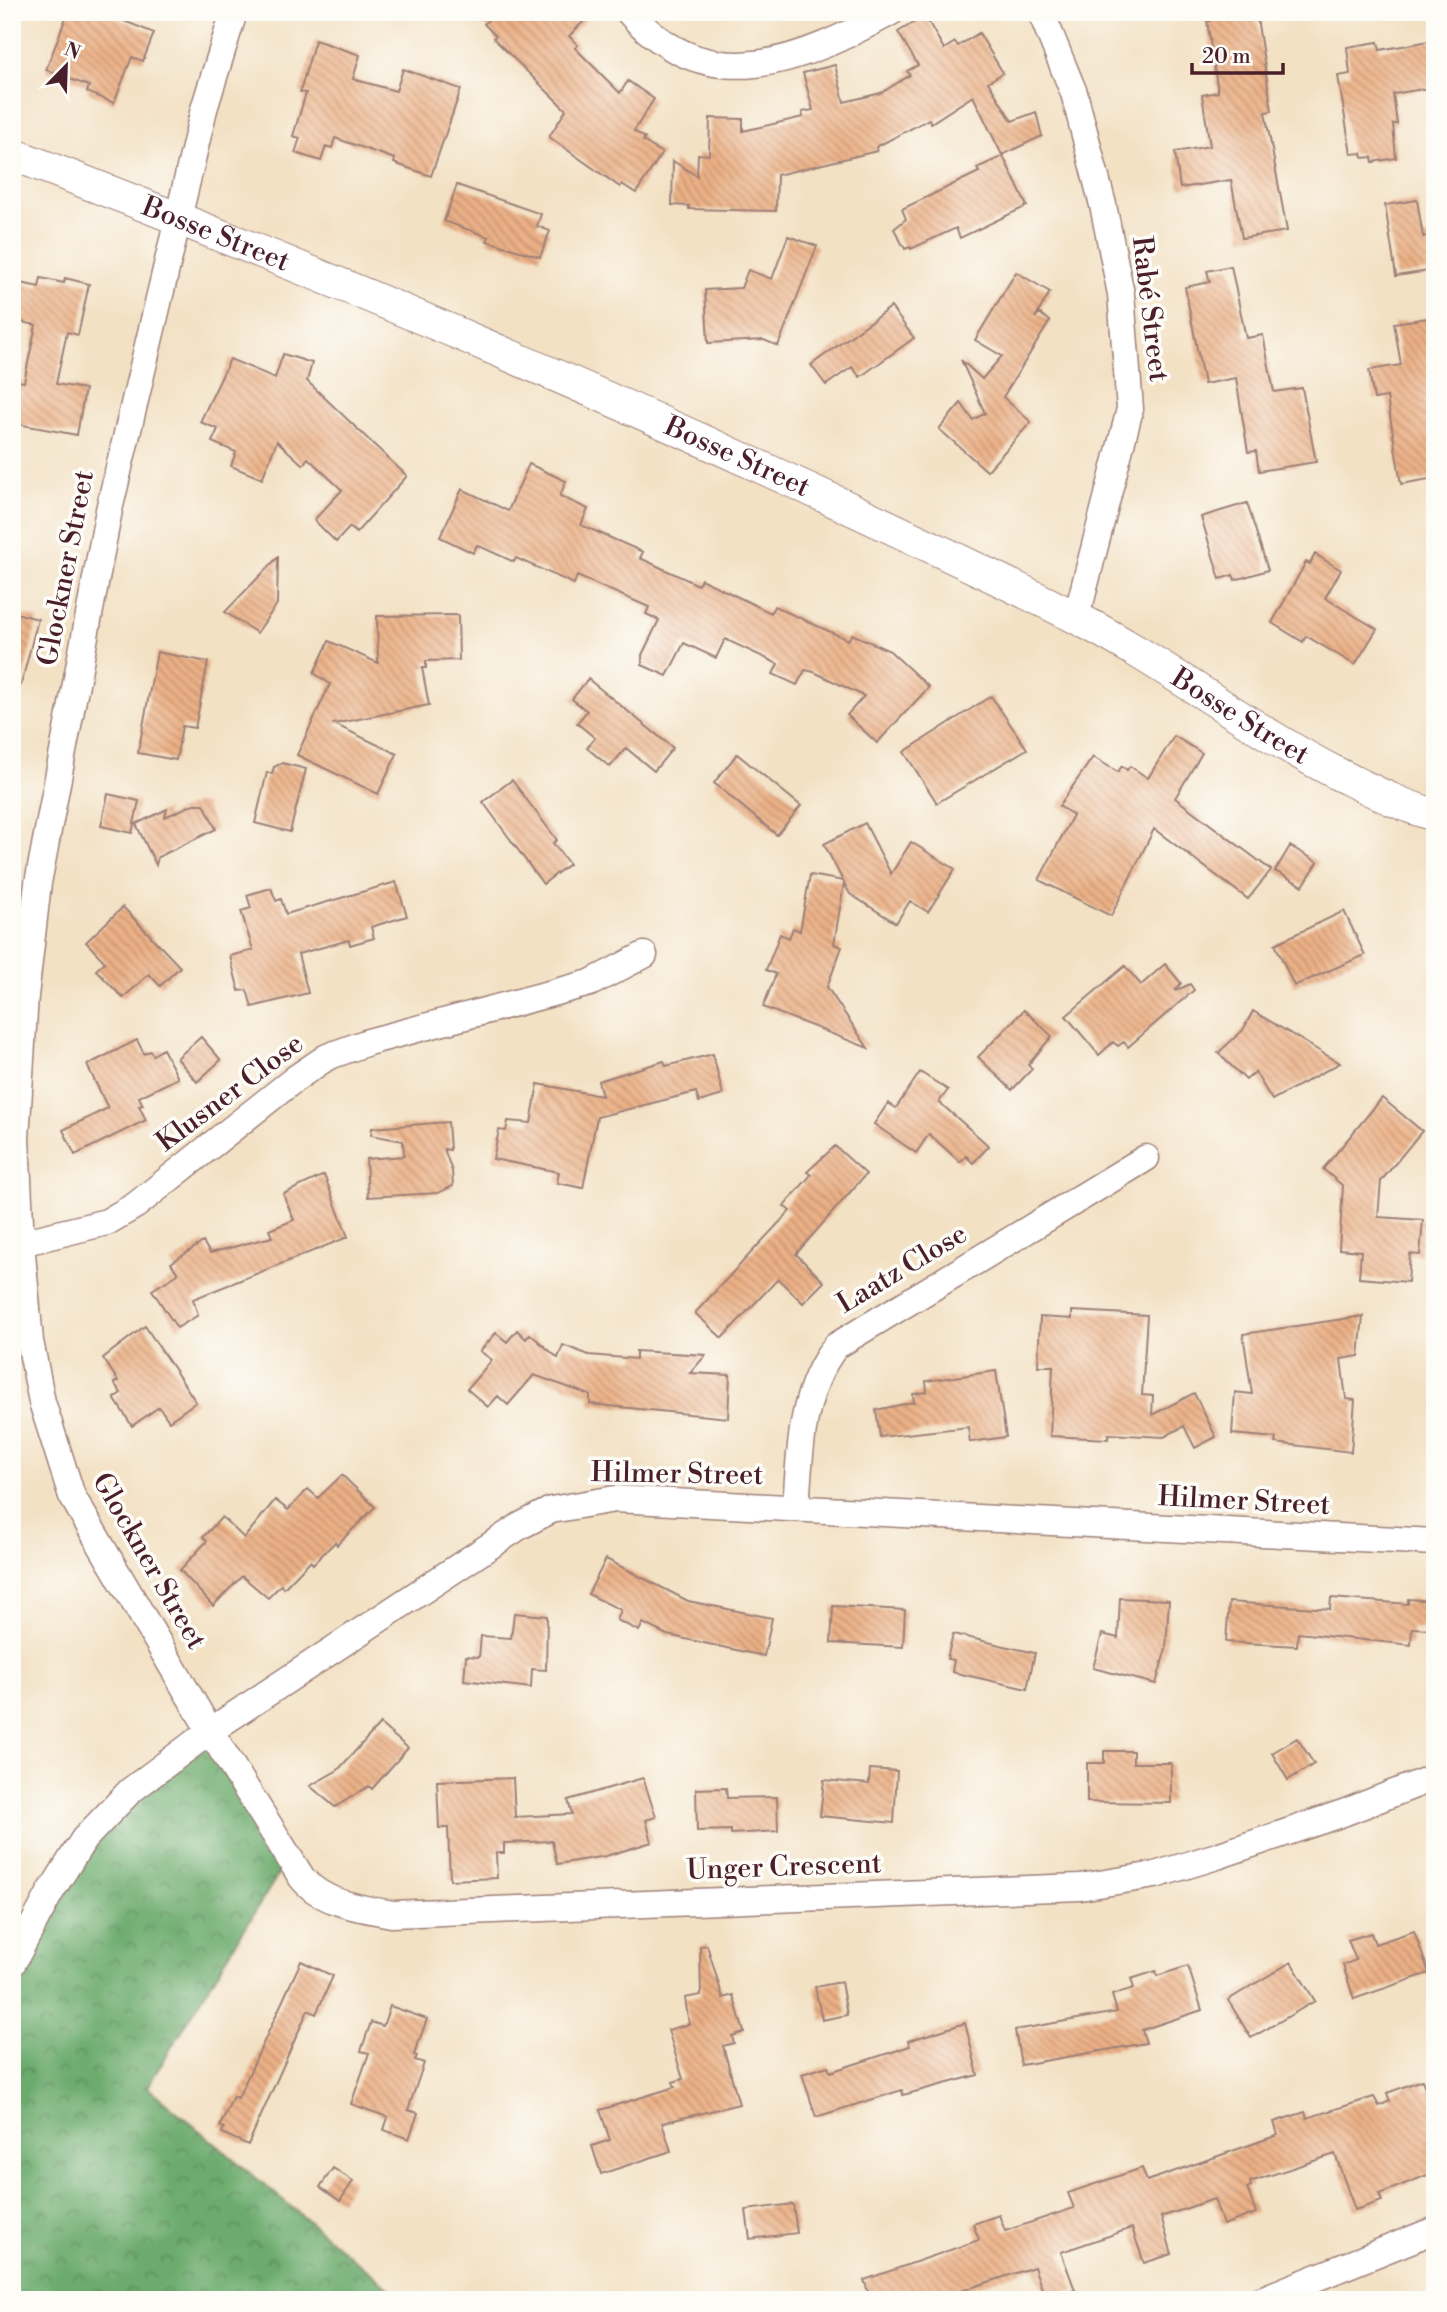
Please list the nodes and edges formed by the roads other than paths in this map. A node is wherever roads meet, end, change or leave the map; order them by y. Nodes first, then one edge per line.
1 (233, 12) edge
2 (629, 12) edge
3 (891, 12) edge
4 (1041, 12) edge
5 (12, 154) edge
6 (178, 217) junction
7 (1071, 615) junction
8 (1435, 815) edge
9 (644, 955) dead end
10 (1146, 1158) dead end
11 (20, 1243) junction
12 (796, 1508) junction
13 (1435, 1542) edge
14 (209, 1731) junction
15 (1435, 1777) edge
16 (12, 1964) edge
17 (1435, 2231) edge
18 (1261, 2300) edge

1 - 6 street, Glockner Street
2 - 3 street
4 - 7 street, Rabé Street
5 - 6 street, Bosse Street
6 - 7 street, Bosse Street
6 - 11 street, Glockner Street
7 - 8 street, Bosse Street
9 - 11 street, Klusner Close
10 - 12 street, Laatz Close
11 - 14 street, Glockner Street
12 - 13 street, Hilmer Street
12 - 14 street, Hilmer Street
14 - 15 street, Unger Crescent
14 - 16 street, Hilmer Street
17 - 18 street

